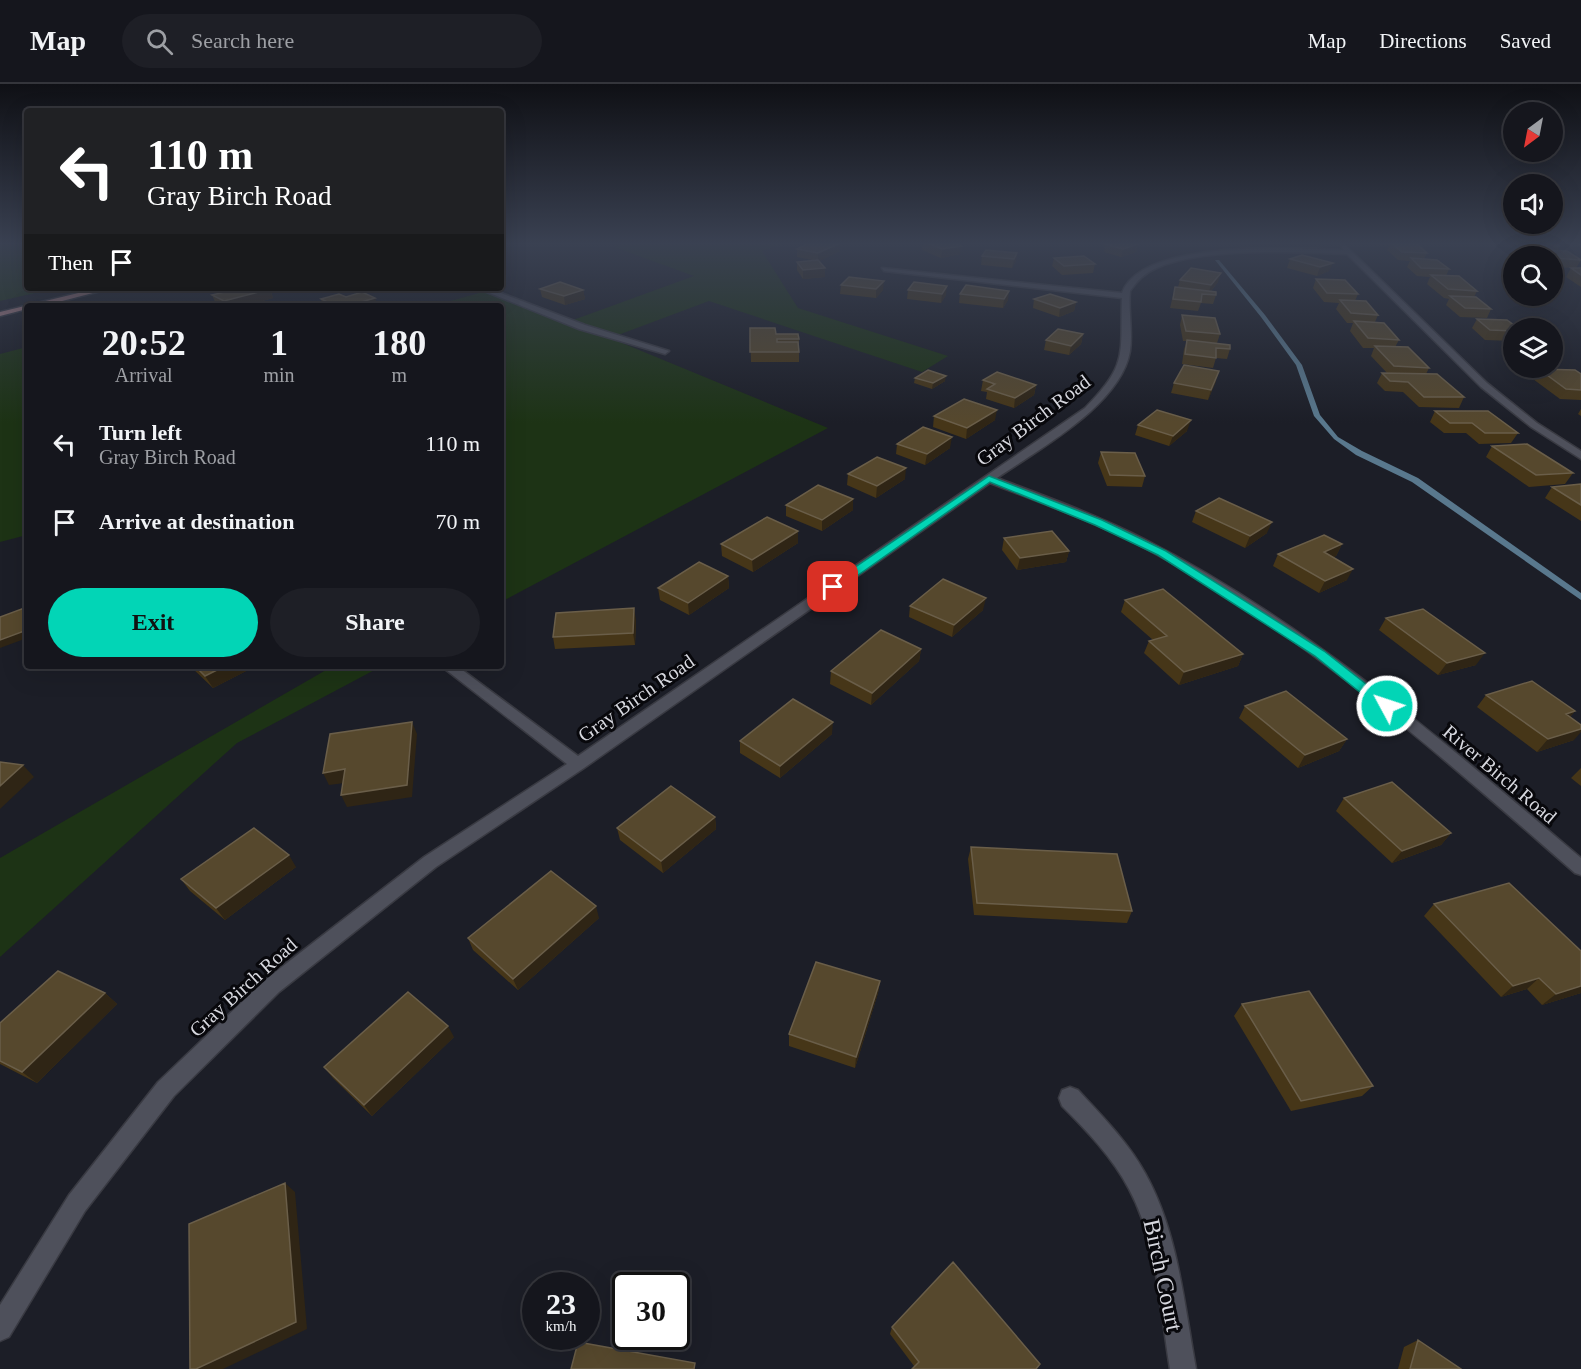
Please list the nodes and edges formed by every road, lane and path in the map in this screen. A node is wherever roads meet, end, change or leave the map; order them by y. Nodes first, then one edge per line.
1 (520, 303) edge
2 (1125, 303) edge
3 (1401, 303) edge
4 (24, 309) edge
5 (0, 314) edge
6 (665, 351) dead end
7 (1581, 456) edge
8 (989, 479) junction
9 (452, 669) edge
10 (579, 764) junction
11 (1581, 868) edge
12 (1070, 1098) dead end
13 (0, 1328) edge
14 (1183, 1369) edge

1 - 6 street
2 - 8 street, Gray Birch Road
3 - 7 street
4 - 5 main road
8 - 10 street, Gray Birch Road
8 - 11 street, River Birch Road
9 - 10 street
10 - 13 street, Gray Birch Road
12 - 14 street, Birch Court

